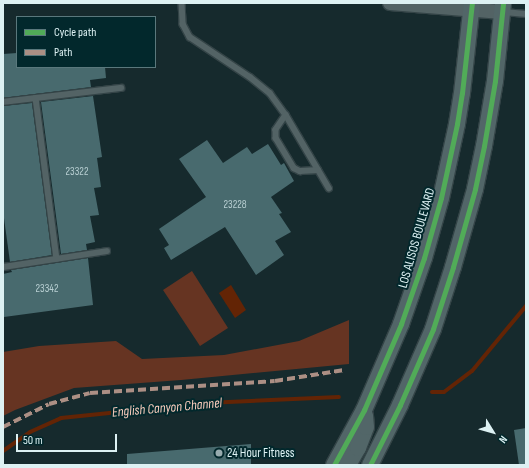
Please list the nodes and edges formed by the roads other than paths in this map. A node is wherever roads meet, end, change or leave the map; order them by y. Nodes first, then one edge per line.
1 (182, 3) edge
2 (390, 3) edge
3 (472, 6) edge
4 (502, 8) edge
5 (526, 14) edge
6 (121, 88) dead end
7 (36, 98) junction
8 (3, 102) edge
9 (286, 115) junction
10 (318, 170) junction
11 (329, 188) dead end
12 (107, 251) dead end
13 (57, 259) junction
14 (3, 267) edge
15 (364, 410) junction
16 (334, 465) edge
17 (348, 465) edge
18 (370, 465) edge

1 - 9 lane
2 - 3 street
3 - 4 street
3 - 15 main road, LOS ALISOS BOULEVARD
4 - 5 lane
4 - 18 main road
6 - 7 lane
7 - 8 lane
7 - 13 lane
9 - 10 lane
9 - 10 lane
10 - 11 lane
12 - 13 lane
13 - 14 lane
15 - 16 main road, LOS ALISOS BOULEVARD
15 - 17 main road

